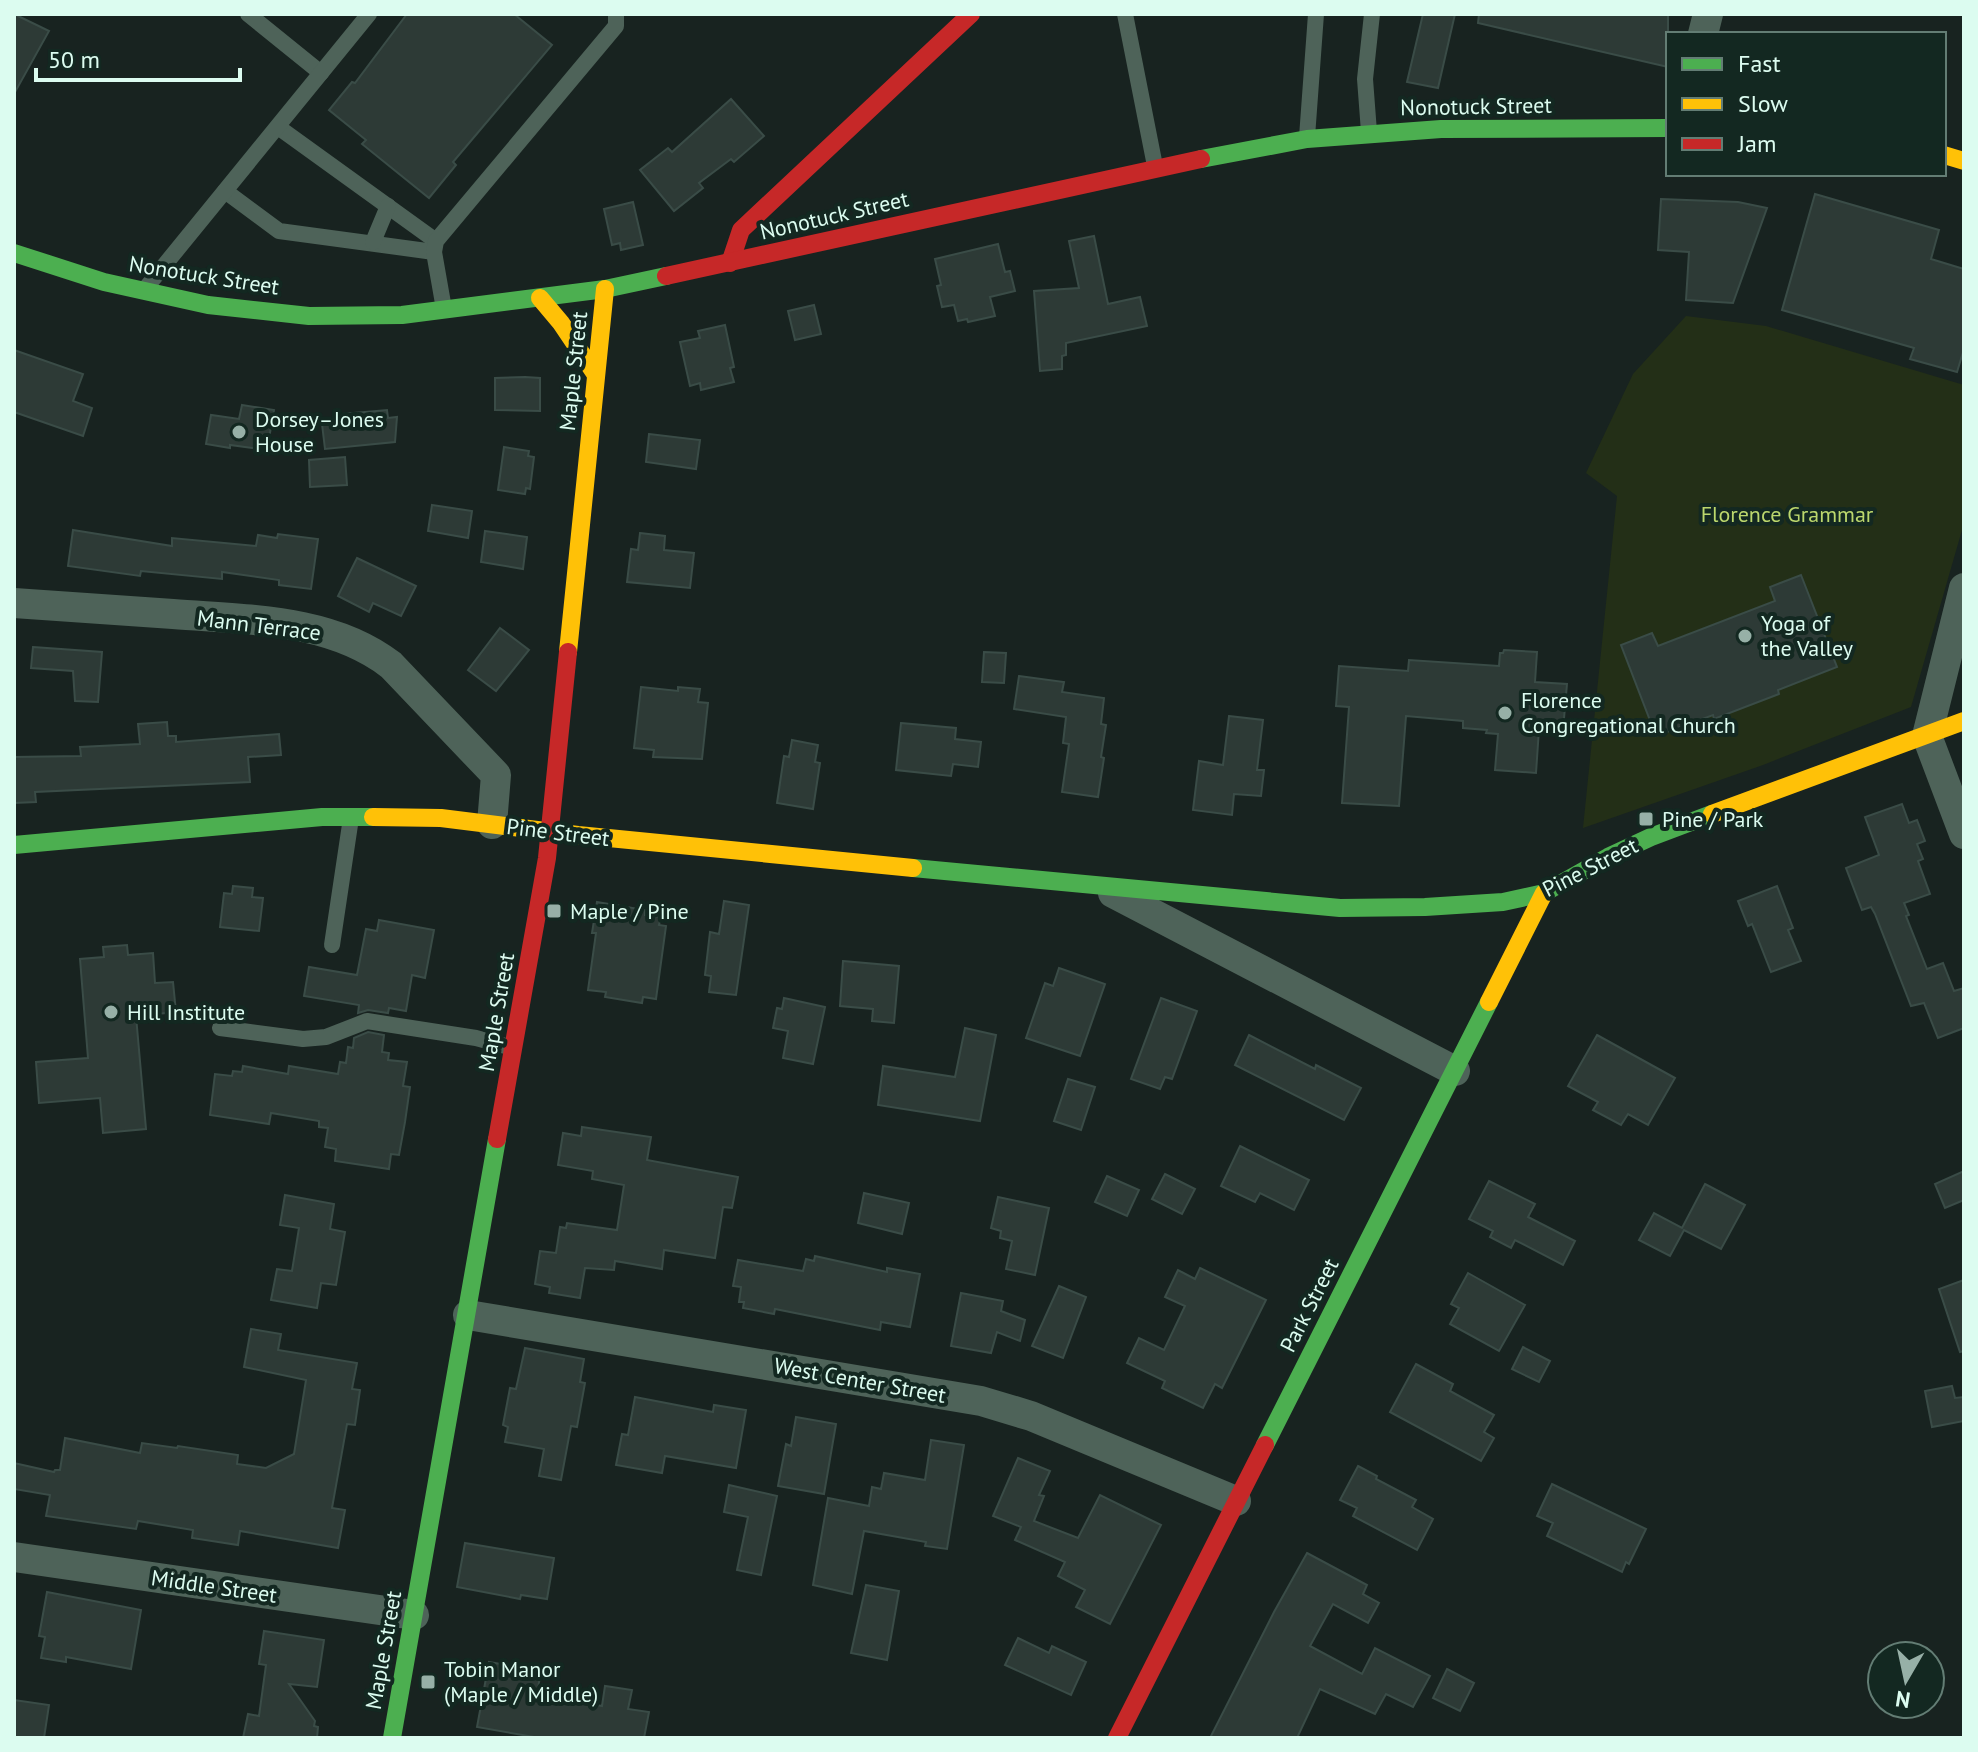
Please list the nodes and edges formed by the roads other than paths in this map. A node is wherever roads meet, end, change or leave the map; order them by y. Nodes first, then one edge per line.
1 (248, 14) edge
2 (369, 14) edge
3 (616, 14) edge
4 (971, 14) edge
5 (1125, 14) edge
6 (1316, 14) edge
7 (1372, 14) edge
8 (321, 73) junction
9 (278, 127) junction
10 (1666, 128) edge
11 (1369, 134) junction
12 (1307, 139) junction
13 (1155, 168) junction
14 (225, 191) junction
15 (388, 206) junction
16 (373, 242) junction
17 (435, 246) junction
18 (14, 253) edge
19 (730, 263) junction
20 (605, 289) junction
21 (143, 291) junction
22 (540, 298) junction
23 (445, 310) junction
24 (596, 375) junction
25 (1964, 588) edge
26 (14, 603) edge
27 (1964, 721) edge
28 (1927, 736) junction
29 (352, 817) junction
30 (492, 824) junction
31 (551, 831) junction
32 (1964, 834) edge
33 (14, 845) edge
34 (1101, 886) junction
35 (1544, 893) junction
36 (332, 945) dead end
37 (220, 1028) dead end
38 (514, 1049) junction
39 (1455, 1071) junction
40 (468, 1315) junction
41 (1236, 1501) junction
42 (14, 1557) edge
43 (414, 1615) junction
44 (392, 1738) edge
45 (1117, 1738) edge

1 - 8 lane
2 - 8 lane
3 - 17 lane
4 - 19 main road
5 - 13 lane
6 - 12 lane
7 - 11 lane
8 - 9 lane
9 - 14 lane
9 - 15 lane
10 - 11 main road, Nonotuck Street
11 - 12 main road, Nonotuck Street
12 - 13 main road, Nonotuck Street
13 - 19 main road, Nonotuck Street
14 - 16 lane
14 - 21 lane
15 - 16 lane
15 - 17 lane
16 - 17 lane
17 - 23 lane
18 - 21 main road, Nonotuck Street
19 - 20 main road, Nonotuck Street
20 - 22 main road, Nonotuck Street
20 - 24 main road, Maple Street
21 - 23 main road, Nonotuck Street
22 - 23 main road, Nonotuck Street
22 - 24 main road
24 - 31 main road, Maple Street
25 - 28 street
26 - 30 street, Mann Terrace
27 - 28 main road, Pine Street
28 - 32 street
28 - 35 main road, Pine Street
29 - 30 main road, Pine Street
29 - 33 main road, Pine Street
29 - 36 lane
30 - 31 main road, Pine Street
31 - 34 main road, Pine Street
31 - 38 main road, Maple Street
34 - 35 main road, Pine Street
34 - 39 street, Pine Street
35 - 39 main road, Park Street
37 - 38 lane
38 - 40 main road, Maple Street
39 - 41 main road, Park Street
40 - 41 street, West Center Street
40 - 43 main road, Maple Street
41 - 45 main road, Park Street
42 - 43 street, Middle Street
43 - 44 main road, Maple Street

